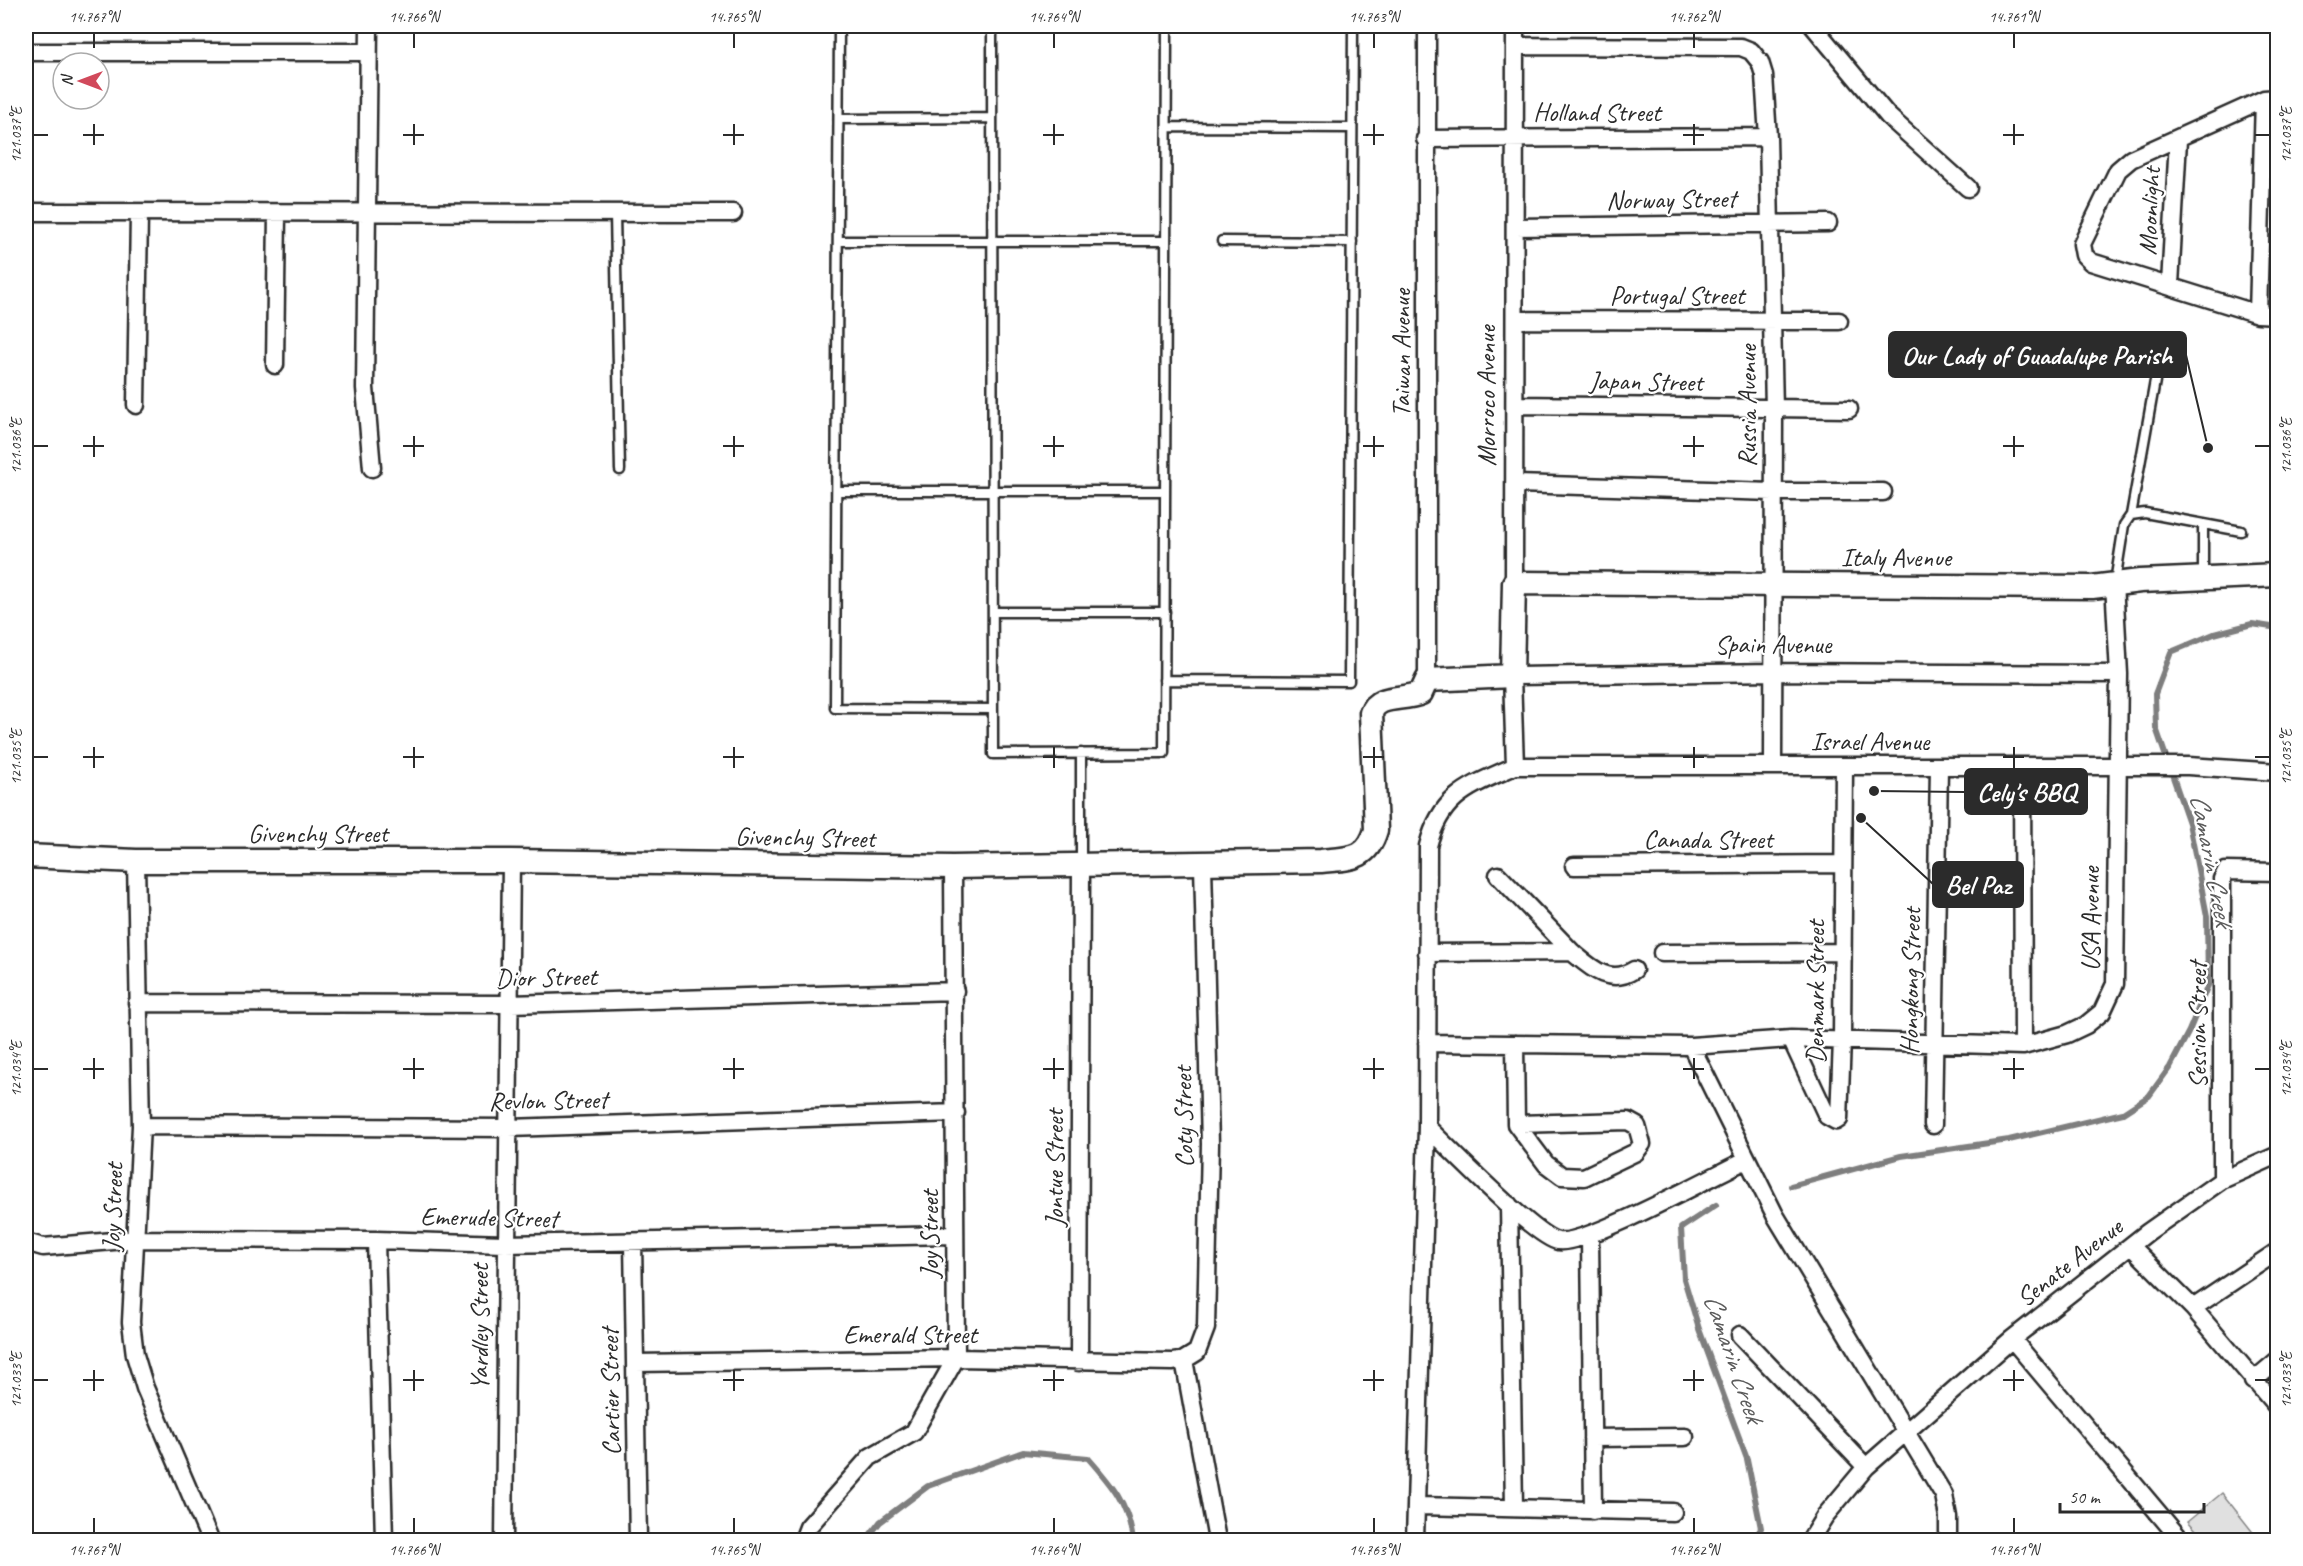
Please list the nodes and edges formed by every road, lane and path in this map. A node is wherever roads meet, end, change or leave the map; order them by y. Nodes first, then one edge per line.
1 (369, 26) edge
2 (839, 26) edge
3 (992, 26) edge
4 (1167, 26) edge
5 (1353, 26) edge
6 (1427, 26) edge
7 (1515, 26) edge
8 (1813, 26) edge
9 (1515, 46) junction
10 (26, 52) edge
11 (368, 52) junction
12 (2271, 98) edge
13 (992, 118) junction
14 (839, 119) junction
15 (1167, 127) junction
16 (1352, 128) junction
17 (1768, 136) junction
18 (1515, 138) junction
19 (1425, 139) junction
20 (2178, 140) junction
21 (1968, 188) dead end
22 (26, 212) edge
23 (615, 213) junction
24 (733, 213) dead end
25 (139, 214) junction
26 (277, 214) junction
27 (367, 214) junction
28 (1770, 222) junction
29 (1828, 223) dead end
30 (1515, 227) junction
31 (993, 241) junction
32 (1166, 241) junction
33 (838, 242) junction
34 (1222, 242) dead end
35 (1352, 242) junction
36 (2170, 285) junction
37 (2258, 314) junction
38 (2277, 315) edge
39 (1515, 320) junction
40 (1772, 321) junction
41 (1839, 321) dead end
42 (275, 365) dead end
43 (2156, 381) dead end
44 (136, 405) dead end
45 (1515, 405) junction
46 (1774, 409) junction
47 (1849, 409) dead end
48 (372, 468) dead end
49 (620, 470) dead end
50 (1515, 484) junction
51 (837, 491) junction
52 (993, 491) junction
53 (1165, 491) junction
54 (1773, 492) junction
55 (1883, 492) dead end
56 (2131, 515) junction
57 (2204, 524) junction
58 (2241, 531) dead end
59 (2277, 575) edge
60 (2203, 579) junction
61 (1514, 583) junction
62 (2115, 583) junction
63 (1773, 585) junction
64 (993, 612) junction
65 (1165, 612) junction
66 (1773, 672) junction
67 (2119, 674) junction
68 (1512, 676) junction
69 (1164, 680) junction
70 (1427, 680) junction
71 (993, 709) junction
72 (1081, 753) junction
73 (1515, 766) junction
74 (1773, 766) junction
75 (2117, 766) junction
76 (1844, 767) junction
77 (1939, 767) junction
78 (2022, 767) junction
79 (2277, 772) edge
80 (26, 856) edge
81 (136, 861) junction
82 (512, 861) junction
83 (1842, 864) junction
84 (1203, 865) junction
85 (1082, 866) junction
86 (1574, 866) dead end
87 (953, 867) junction
88 (2277, 872) edge
89 (1498, 875) dead end
90 (1572, 952) junction
91 (1841, 952) junction
92 (1427, 953) junction
93 (1662, 953) dead end
94 (1634, 970) dead end
95 (955, 991) junction
96 (137, 1003) junction
97 (510, 1004) junction
98 (1791, 1039) junction
99 (1842, 1040) junction
100 (1427, 1043) junction
101 (1515, 1044) junction
102 (1935, 1045) junction
103 (1691, 1046) junction
104 (2023, 1046) junction
105 (956, 1113) junction
106 (1516, 1124) junction
107 (1933, 1125) dead end
108 (141, 1126) junction
109 (1427, 1127) junction
110 (509, 1128) junction
111 (2277, 1155) edge
112 (1749, 1167) junction
113 (2222, 1180) junction
114 (1509, 1205) junction
115 (953, 1235) junction
116 (1590, 1236) junction
117 (137, 1239) junction
118 (376, 1240) junction
119 (26, 1242) edge
120 (633, 1242) junction
121 (505, 1244) junction
122 (2131, 1246) junction
123 (2277, 1251) edge
124 (2193, 1308) junction
125 (1740, 1335) dead end
126 (2012, 1340) junction
127 (956, 1358) junction
128 (2277, 1359) edge
129 (1184, 1360) junction
130 (1079, 1362) junction
131 (636, 1363) junction
132 (2253, 1381) junction
133 (2277, 1408) edge
134 (1906, 1429) junction
135 (1685, 1437) dead end
136 (1592, 1438) junction
137 (1866, 1467) junction
138 (1418, 1506) junction
139 (1514, 1507) junction
140 (1593, 1511) junction
141 (1672, 1512) dead end
142 (210, 1540) edge
143 (384, 1540) edge
144 (504, 1540) edge
145 (638, 1540) edge
146 (803, 1540) edge
147 (1217, 1540) edge
148 (1415, 1540) edge
149 (1810, 1540) edge
150 (1948, 1540) edge
151 (2181, 1540) edge

1 - 11 street
2 - 14 lane
3 - 13 lane
4 - 15 lane
5 - 16 lane
6 - 19 street, Taiwan Avenue
7 - 9 street, Morroco Avenue
8 - 21 street
9 - 17 street, Russia Avenue
9 - 18 street, Morroco Avenue
10 - 11 street
11 - 27 street
12 - 20 street
12 - 37 street
13 - 14 lane
13 - 31 lane
14 - 33 lane
15 - 16 lane
15 - 32 lane
16 - 35 lane
17 - 18 street, Holland Street
17 - 28 street, Russia Avenue
18 - 19 street, Holland Street
18 - 30 street, Morroco Avenue
19 - 70 street, Taiwan Avenue
20 - 36 street, Moonlight
20 - 36 street
22 - 25 street
23 - 24 street
23 - 27 street
23 - 49 lane
25 - 26 street
25 - 44 street
26 - 27 street
26 - 42 street
27 - 48 street
28 - 29 street, Norway Street
28 - 30 street, Norway Street
28 - 40 street, Russia Avenue
30 - 39 street, Morroco Avenue
31 - 32 lane
31 - 33 lane
31 - 52 lane
32 - 53 lane
33 - 51 lane
34 - 35 lane
35 - 69 lane
36 - 37 street
37 - 38 street
39 - 40 street, Portugal Street
39 - 45 street, Morroco Avenue
40 - 41 street, Portugal Street
40 - 46 street, Russia Avenue
43 - 56 lane
45 - 46 street, Japan Street
45 - 50 street, Morroco Avenue
46 - 47 street, Japan Street
46 - 54 street, Russia Avenue
50 - 54 street
50 - 61 street, Morroco Avenue
51 - 52 lane
51 - 71 lane
52 - 53 lane
52 - 64 lane
53 - 65 lane
54 - 55 street
54 - 63 street, Russia Avenue
56 - 57 lane
56 - 62 lane
57 - 58 lane
57 - 60 lane
59 - 60 street, Italy Avenue
60 - 62 street, Italy Avenue
61 - 63 street, Italy Avenue
61 - 68 street, Morroco Avenue
62 - 63 street, Italy Avenue
62 - 67 street, USA Avenue
63 - 66 street, Russia Avenue
64 - 65 lane
64 - 71 lane
65 - 69 lane
66 - 67 street, Spain Avenue
66 - 68 street, Spain Avenue
66 - 74 street, Russia Avenue
67 - 75 street, USA Avenue
68 - 70 street, Spain Avenue
68 - 73 street, Morroco Avenue
69 - 72 lane
70 - 84 street, Givenchy Street
71 - 72 lane
72 - 85 lane
73 - 74 street, Israel Avenue
73 - 92 street, Israel Avenue
74 - 76 street, Israel Avenue
75 - 78 street, Israel Avenue
75 - 79 street, Israel Avenue
75 - 104 street, USA Avenue
76 - 77 street, Israel Avenue
76 - 83 street, Denmark Street
77 - 78 street, Israel Avenue
77 - 102 street, Hongkong Street
78 - 104 street
80 - 81 street, Givenchy Street
81 - 82 street, Givenchy Street
81 - 96 street, Joy Street
82 - 87 street, Givenchy Street
82 - 97 street, Yardley Street
83 - 86 street, Canada Street
83 - 91 street, Denmark Street
84 - 85 street, Givenchy Street
84 - 129 street, Coty Street
85 - 87 street, Givenchy Street
85 - 130 street, Jontue Street
87 - 95 street, Joy Street
88 - 113 street, Session Street
89 - 90 street
90 - 92 street
90 - 94 street
91 - 93 street
91 - 99 street, Denmark Street
92 - 100 street, Israel Avenue
95 - 97 street, Dior Street
95 - 105 street, Joy Street
96 - 97 street, Dior Street
96 - 108 street, Joy Street
97 - 110 street, Yardley Street
98 - 99 street, USA Avenue
98 - 99 street, Denmark Street
98 - 103 street, USA Avenue
99 - 102 street, USA Avenue
100 - 101 street, USA Avenue
100 - 109 street, Israel Avenue
101 - 103 street, USA Avenue
101 - 106 street
102 - 104 street, USA Avenue
102 - 107 street, Hongkong Street
103 - 112 street
105 - 110 street, Revlon Street
105 - 115 street, Joy Street
106 - 106 street
108 - 110 street, Revlon Street
108 - 117 street, Joy Street
109 - 114 street
109 - 138 street, Israel Avenue
110 - 121 street, Yardley Street
111 - 113 street, Senate Avenue
112 - 116 street
112 - 134 street
113 - 122 street, Senate Avenue
114 - 116 street
114 - 139 street
115 - 120 street, Emerude Street
115 - 127 street, Joy Street
116 - 136 street
117 - 118 street, Emerude Street
117 - 119 street, Emerude Street
117 - 142 street, Joy Street
118 - 121 street, Emerude Street
118 - 143 street
120 - 121 street, Emerude Street
120 - 131 street, Cartier Street
121 - 144 street, Yardley Street
122 - 124 street
122 - 126 street, Senate Avenue
123 - 124 street
124 - 132 street
125 - 137 street
126 - 134 street, Senate Avenue
126 - 151 street
127 - 130 street, Emerald Street
127 - 131 street, Emerald Street
127 - 146 street
128 - 132 street
129 - 130 street, Emerald Street
129 - 147 street
131 - 145 street, Cartier Street
132 - 133 street
134 - 137 street, Senate Avenue
134 - 150 street
135 - 136 street
136 - 140 street
137 - 149 street, Senate Avenue
138 - 139 street
138 - 148 street, Israel Avenue
139 - 140 street
140 - 141 street

